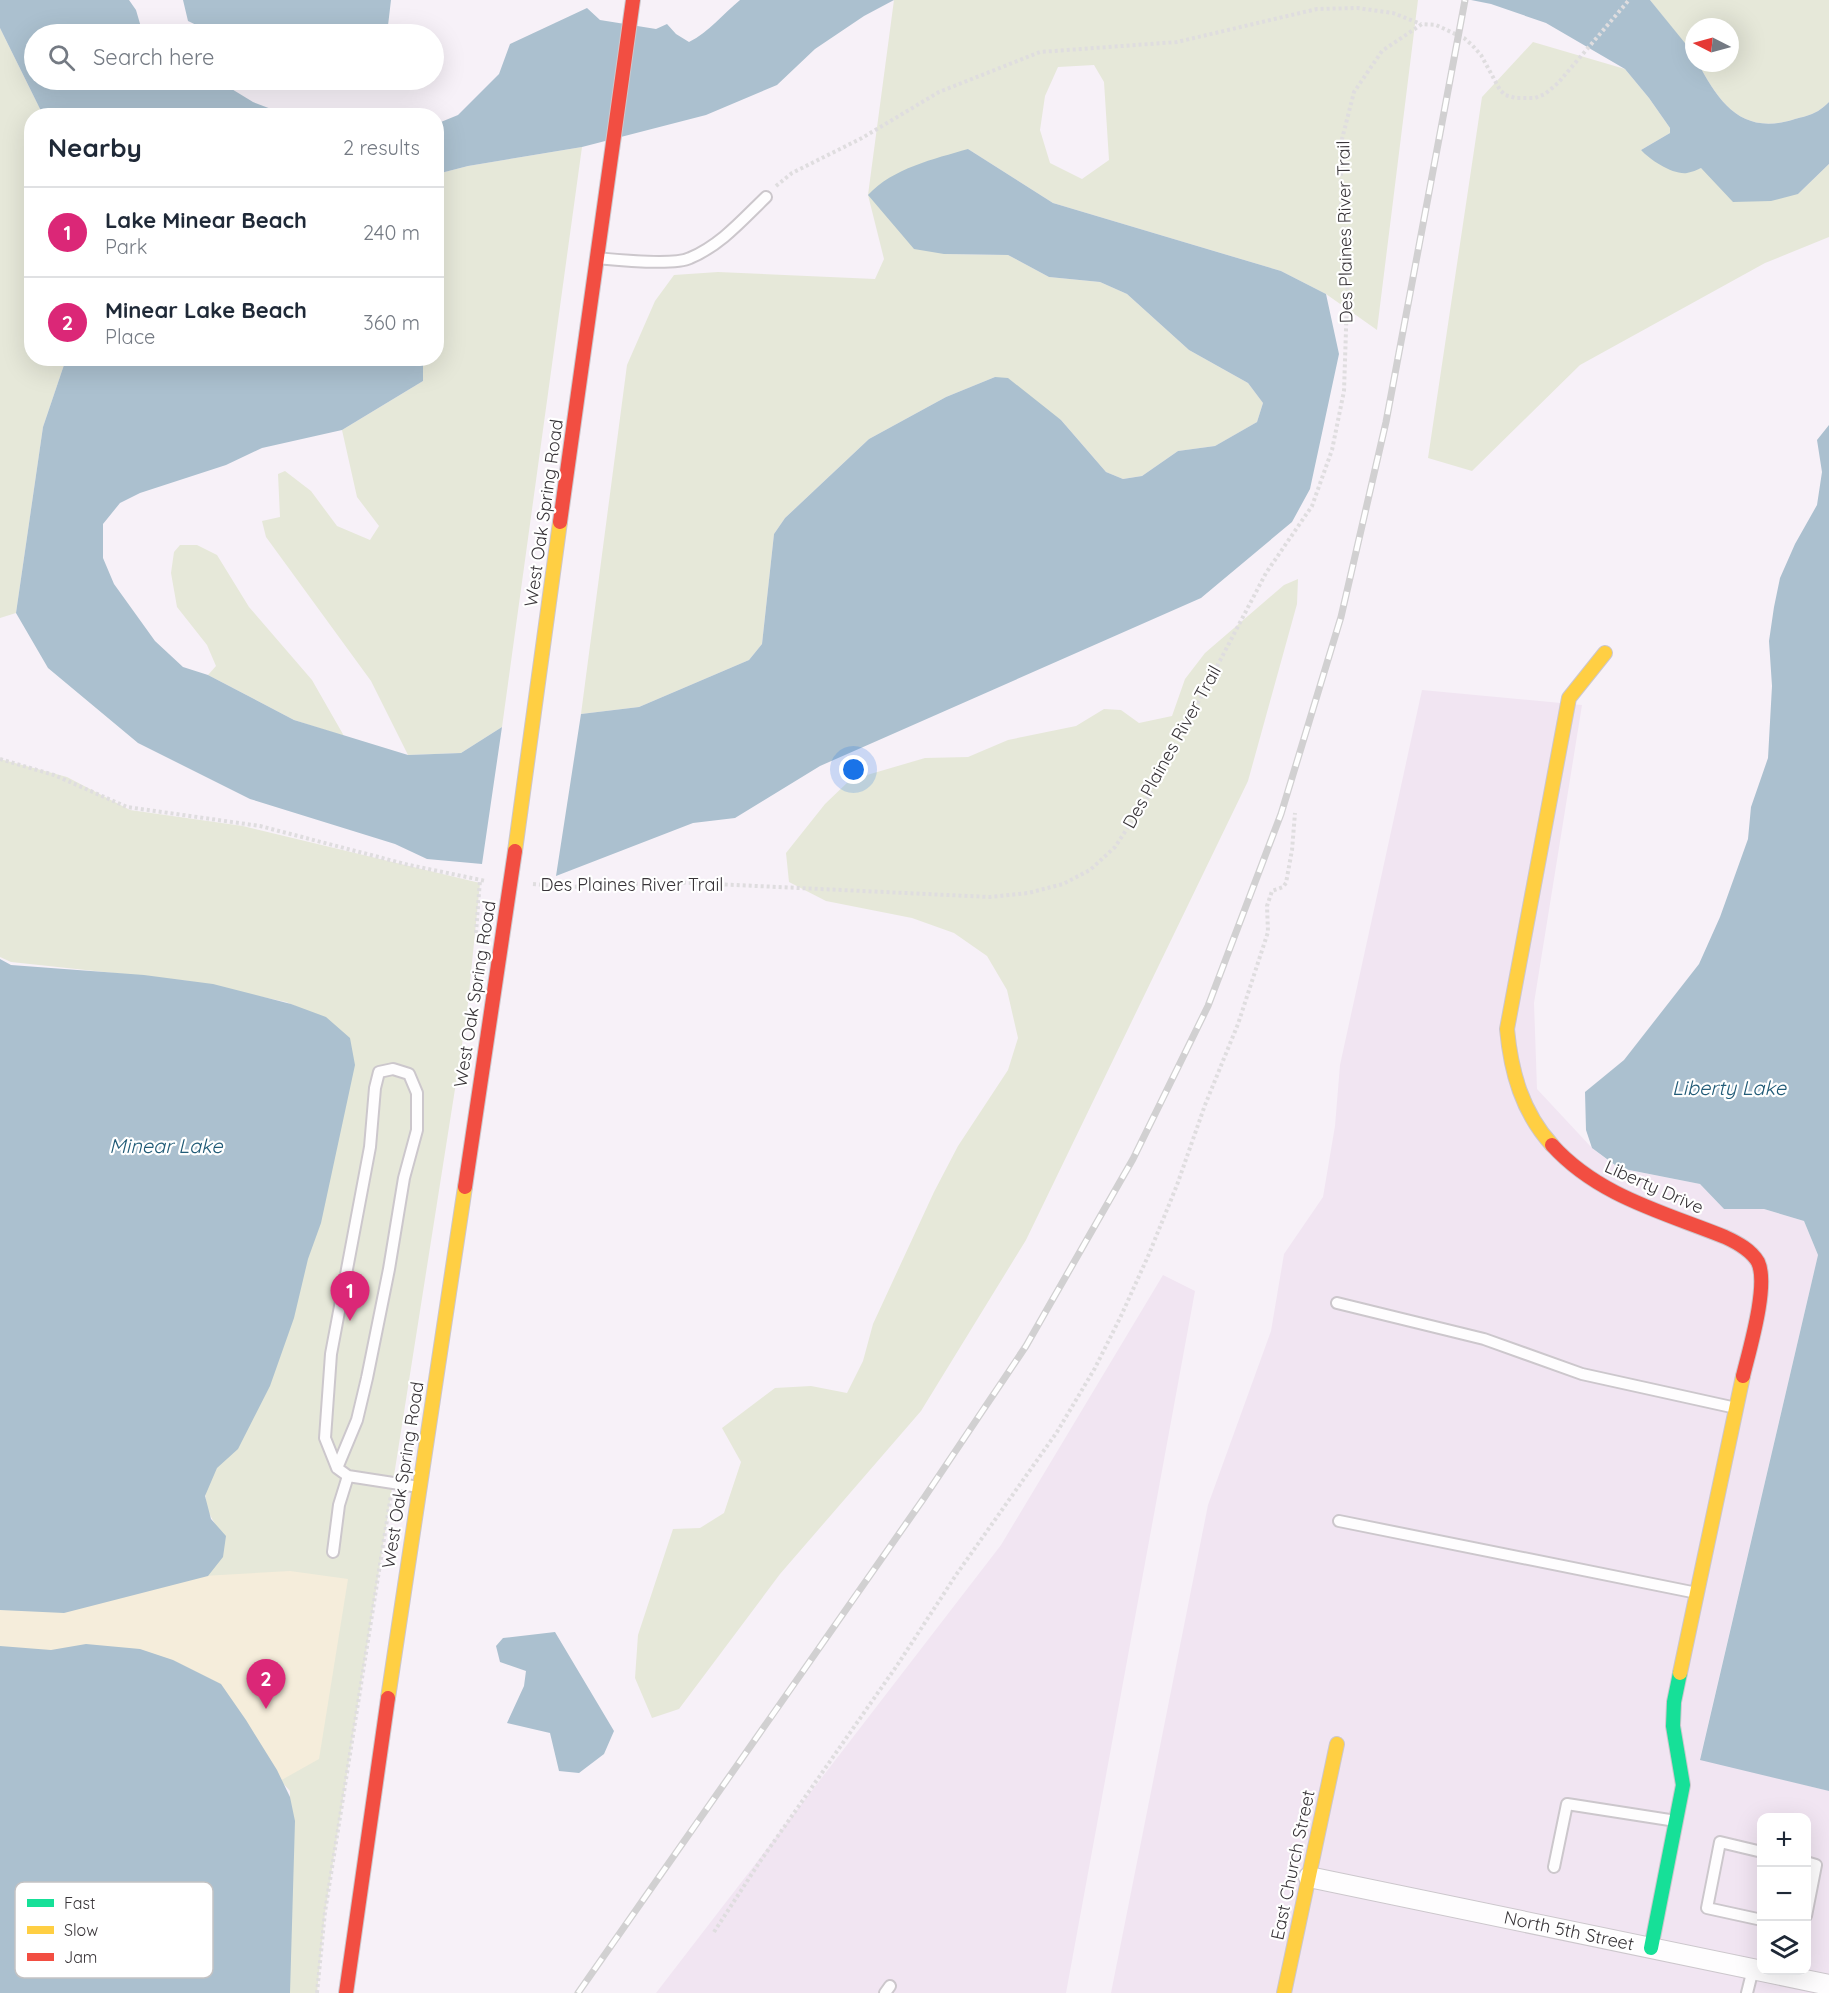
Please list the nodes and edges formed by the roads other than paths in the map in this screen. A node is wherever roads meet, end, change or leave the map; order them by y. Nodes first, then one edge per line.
1 (633, 0) edge
2 (766, 196) road end
3 (597, 258) junction
4 (1605, 652) dead end
5 (1337, 1303) dead end
6 (1736, 1408) junction
7 (337, 1468) junction
8 (348, 1476) junction
9 (420, 1488) junction
10 (1339, 1521) dead end
11 (333, 1552) dead end
12 (1697, 1593) junction
13 (1337, 1744) dead end
14 (1676, 1821) junction
15 (1757, 1851) edge
16 (1811, 1863) edge
17 (1554, 1867) dead end
18 (1309, 1876) junction
19 (1811, 1890) edge
20 (1757, 1919) edge
21 (1651, 1948) junction
22 (1753, 1969) junction
23 (1757, 1969) edge
24 (1797, 1975) edge
25 (1822, 1987) edge
26 (346, 1993) edge
27 (1284, 1993) edge
28 (1748, 1993) edge

1 - 3 street, West Oak Spring Road
2 - 3 lane
3 - 9 street, West Oak Spring Road
4 - 6 street, Liberty Drive
5 - 6 lane
6 - 12 street, Liberty Drive
7 - 7 lane
7 - 8 lane
8 - 9 lane
8 - 11 lane
9 - 26 street, West Oak Spring Road
10 - 12 lane
12 - 14 street, Liberty Drive
13 - 18 street, East Church Street
14 - 17 lane
14 - 21 street, Liberty Drive
15 - 20 lane
16 - 19 lane
18 - 21 street, North 5th Street
18 - 27 street, East Church Street
21 - 22 street, North 5th Street
22 - 23 street, North 5th Street
22 - 28 lane
24 - 25 street, North 5th Street

